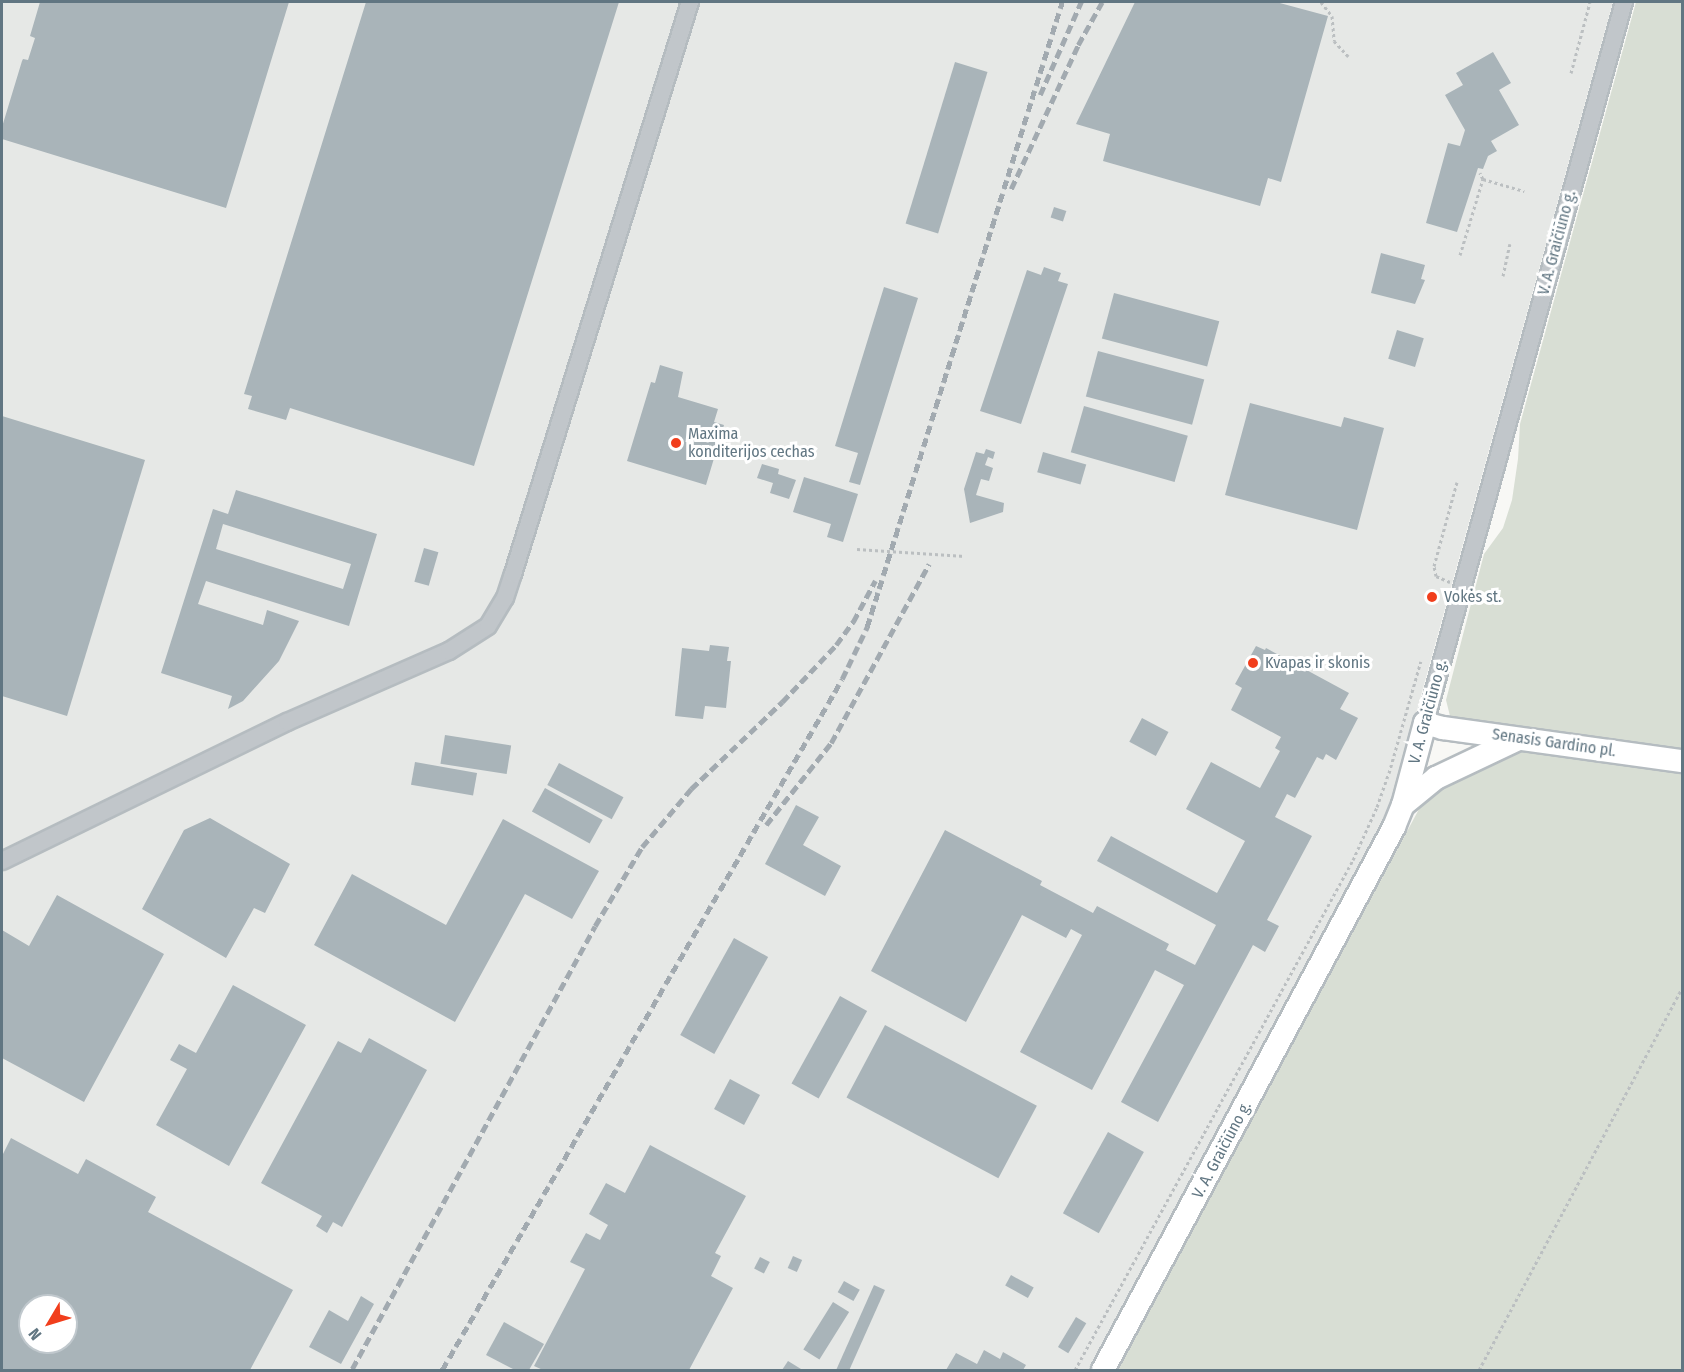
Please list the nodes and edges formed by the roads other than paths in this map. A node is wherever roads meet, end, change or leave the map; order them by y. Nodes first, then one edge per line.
1 (690, 2) edge
2 (1624, 2) edge
3 (1425, 723) junction
4 (1520, 738) junction
5 (1683, 761) edge
6 (1403, 805) junction
7 (2, 861) edge
8 (1103, 1371) edge

1 - 7 street
2 - 3 street, V. A. Graičiūno g.
3 - 4 main road, Senasis Gardino pl.
3 - 6 main road, V. A. Graičiūno g.
4 - 5 main road, Senasis Gardino pl.
4 - 6 main road
6 - 8 main road, V. A. Graičiūno g.

